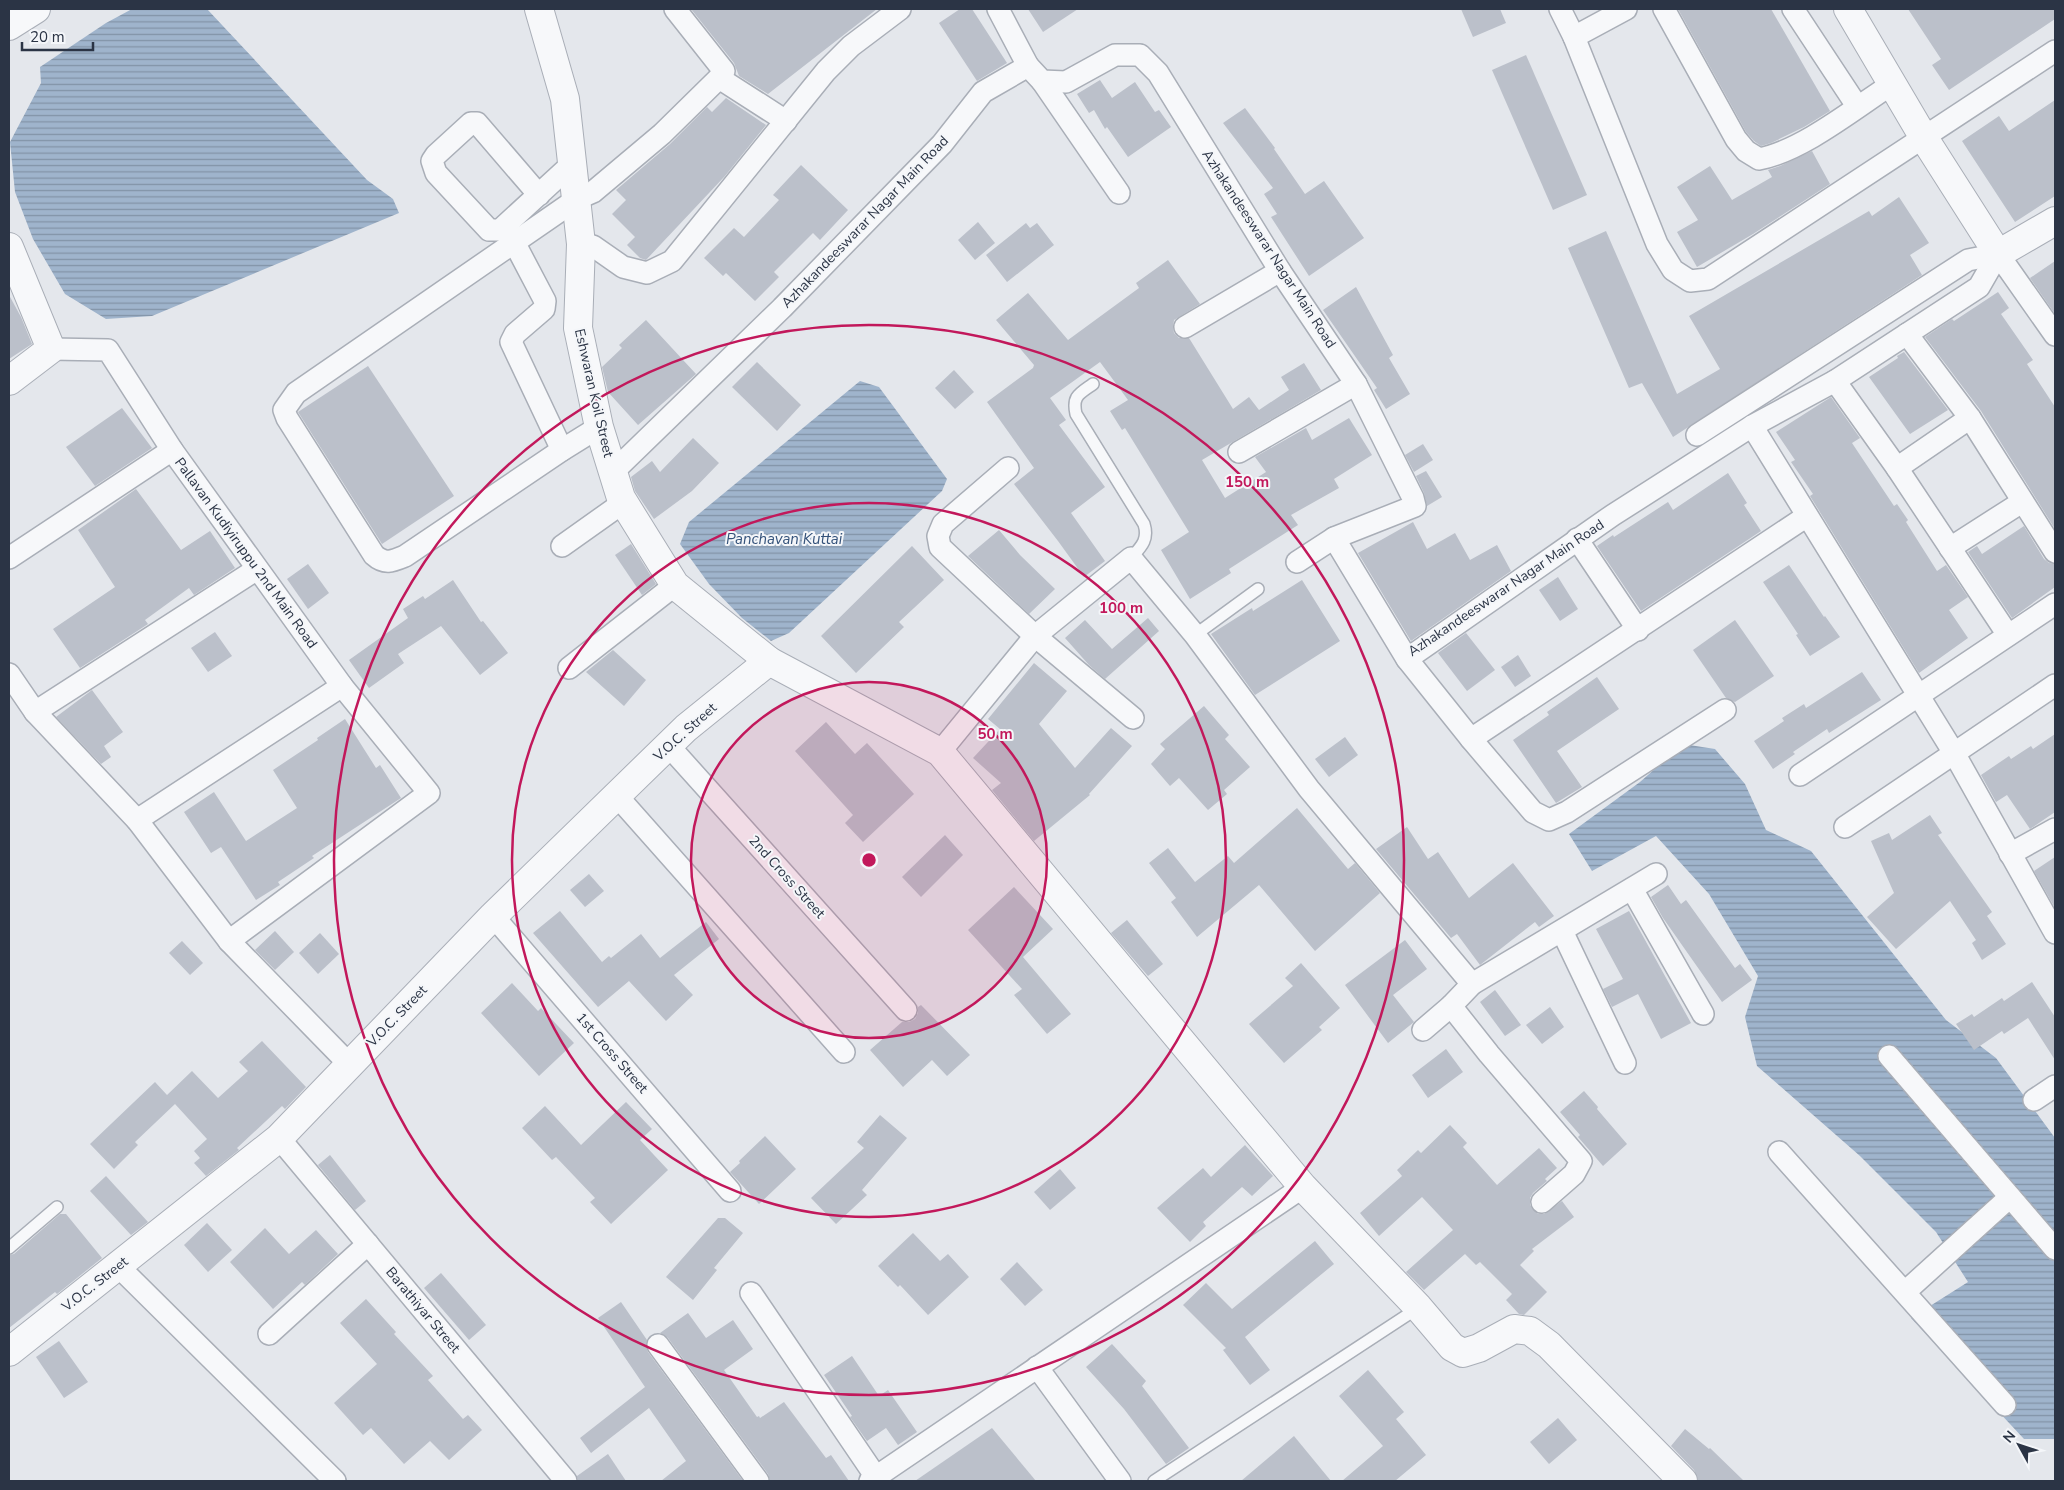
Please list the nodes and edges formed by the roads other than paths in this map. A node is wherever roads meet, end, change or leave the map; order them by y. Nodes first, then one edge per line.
1 (36, 9) edge
2 (540, 9) edge
3 (675, 9) edge
4 (900, 9) edge
5 (998, 9) edge
6 (1560, 9) edge
7 (1626, 9) edge
8 (1664, 9) edge
9 (1793, 9) edge
10 (1848, 9) edge
11 (9, 26) edge
12 (1574, 37) junction
13 (2055, 51) edge
14 (1035, 74) junction
15 (718, 78) junction
16 (1892, 84) junction
17 (1857, 106) junction
18 (786, 121) junction
19 (1924, 138) junction
20 (573, 163) junction
21 (1119, 193) dead end
22 (539, 194) junction
23 (577, 199) junction
24 (2055, 221) edge
25 (514, 242) junction
26 (581, 244) junction
27 (9, 247) edge
28 (1998, 254) junction
29 (1280, 270) junction
30 (1185, 327) dead end
31 (1907, 334) junction
32 (2055, 336) edge
33 (51, 349) junction
34 (9, 381) edge
35 (1835, 381) junction
36 (1093, 384) dead end
37 (1356, 384) junction
38 (1970, 418) junction
39 (1752, 426) junction
40 (599, 427) junction
41 (1697, 435) dead end
42 (172, 450) junction
43 (562, 450) junction
44 (1240, 452) dead end
45 (1008, 468) dead end
46 (1897, 468) junction
47 (613, 472) junction
48 (624, 502) junction
49 (2022, 502) junction
50 (1807, 516) junction
51 (1334, 538) junction
52 (1577, 538) junction
53 (562, 546) dead end
54 (1950, 548) junction
55 (2055, 552) edge
56 (9, 558) edge
57 (1131, 558) junction
58 (1297, 562) dead end
59 (258, 569) junction
60 (675, 585) junction
61 (1258, 589) dead end
62 (2055, 604) edge
63 (1638, 630) junction
64 (1195, 635) junction
65 (2008, 635) junction
66 (1036, 636) junction
67 (1407, 659) junction
68 (768, 661) junction
69 (569, 668) dead end
70 (9, 674) edge
71 (2055, 685) edge
72 (342, 686) junction
73 (1918, 695) junction
74 (1725, 710) dead end
75 (35, 712) junction
76 (1132, 718) dead end
77 (1471, 739) junction
78 (668, 745) junction
79 (940, 752) junction
80 (1954, 753) junction
81 (1800, 775) dead end
82 (617, 796) junction
83 (137, 820) junction
84 (1845, 827) dead end
85 (2055, 829) edge
86 (2010, 854) junction
87 (1656, 874) dead end
88 (1632, 889) junction
89 (493, 916) junction
90 (1562, 931) junction
91 (2055, 933) edge
92 (229, 941) junction
93 (1472, 984) junction
94 (1451, 1006) junction
95 (906, 1010) dead end
96 (1703, 1014) dead end
97 (1422, 1030) dead end
98 (844, 1052) dead end
99 (1889, 1056) dead end
100 (1625, 1063) dead end
101 (350, 1065) junction
102 (2055, 1086) edge
103 (2034, 1100) dead end
104 (280, 1138) junction
105 (1779, 1152) dead end
106 (1303, 1187) junction
107 (730, 1191) dead end
108 (2010, 1197) junction
109 (1542, 1202) dead end
110 (57, 1207) dead end
111 (368, 1244) junction
112 (9, 1248) edge
113 (2055, 1249) edge
114 (118, 1266) junction
115 (1905, 1292) junction
116 (750, 1293) dead end
117 (1418, 1307) junction
118 (269, 1334) dead end
119 (658, 1345) dead end
120 (9, 1352) edge
121 (1037, 1367) junction
122 (2005, 1405) dead end
123 (873, 1479) edge
124 (335, 1481) edge
125 (566, 1481) edge
126 (758, 1481) edge
127 (1120, 1481) edge
128 (1154, 1481) edge
129 (1683, 1481) edge

1 - 11 street
2 - 20 street, Eshwaran Koil Street
3 - 15 street
4 - 18 street
5 - 14 street
6 - 12 street
7 - 12 street
8 - 17 street
9 - 17 street
10 - 16 street
12 - 19 street
13 - 19 street
14 - 21 street
14 - 29 street, Azhakandeeswarar Nagar Main Road
14 - 47 street, Azhakandeeswarar Nagar Main Road
15 - 18 street
15 - 23 street
16 - 17 street
16 - 19 street
18 - 26 street
19 - 28 street
20 - 22 street
20 - 23 street, Eshwaran Koil Street
22 - 22 street
23 - 25 street
23 - 26 street, Eshwaran Koil Street
24 - 28 street
25 - 43 street
25 - 43 street
26 - 40 street, Eshwaran Koil Street
27 - 33 street
28 - 31 street, Azhakandeeswarar Nagar Main Road
28 - 32 street
28 - 41 street
29 - 30 street
29 - 37 street, Azhakandeeswarar Nagar Main Road
31 - 35 street, Azhakandeeswarar Nagar Main Road
31 - 38 street
33 - 34 street
33 - 42 street, Pallavan Kudiyiruppu 2nd Main Road
35 - 39 street, Azhakandeeswarar Nagar Main Road
35 - 46 street
36 - 57 lane
37 - 44 street
37 - 51 street, Azhakandeeswarar Nagar Main Road
38 - 46 street
38 - 49 street
39 - 50 street
39 - 52 street, Azhakandeeswarar Nagar Main Road
40 - 43 street
40 - 47 street, Eshwaran Koil Street
42 - 56 street
42 - 59 street, Pallavan Kudiyiruppu 2nd Main Road
45 - 66 street
46 - 54 street
47 - 48 street, Eshwaran Koil Street
48 - 53 street
48 - 60 street, Eshwaran Koil Street
49 - 54 street
49 - 55 street
50 - 63 street
50 - 73 street
51 - 58 street
51 - 67 street, Azhakandeeswarar Nagar Main Road
52 - 63 street
52 - 67 street, Azhakandeeswarar Nagar Main Road
54 - 65 street
57 - 64 street
57 - 66 street
59 - 72 street, Pallavan Kudiyiruppu 2nd Main Road
59 - 75 street
60 - 68 street, Eshwaran Koil Street
60 - 69 street
61 - 64 lane
62 - 65 street
63 - 77 street
64 - 93 street
65 - 73 street
66 - 76 street
66 - 79 street
67 - 77 street
68 - 78 street, V.O.C. Street
68 - 79 street, Eshwaran Koil Street
70 - 75 street
71 - 80 street
72 - 83 street
72 - 92 street, Pallavan Kudiyiruppu 2nd Main Road
73 - 80 street
73 - 81 street
74 - 77 street
75 - 83 street
78 - 82 street, V.O.C. Street
78 - 95 street, 2nd Cross Street
79 - 106 street
80 - 84 street
80 - 86 street
82 - 89 street, V.O.C. Street
82 - 98 street
83 - 92 street
85 - 86 street
86 - 91 street
87 - 88 street
88 - 90 street
88 - 96 street
89 - 101 street, V.O.C. Street
89 - 107 street, 1st Cross Street
90 - 93 street
90 - 100 street
92 - 101 street
93 - 94 street
94 - 97 street
94 - 109 street
99 - 108 street
101 - 104 street, V.O.C. Street
102 - 103 street
104 - 111 street, Barathiyar Street
104 - 114 street, V.O.C. Street
105 - 115 street
106 - 117 street
106 - 121 street
108 - 113 street
108 - 115 street
110 - 112 lane
111 - 118 street
111 - 125 street, Barathiyar Street
114 - 120 street, V.O.C. Street
114 - 124 street
115 - 122 street
116 - 123 street
117 - 128 lane
117 - 129 street
119 - 126 street
121 - 123 street
121 - 127 street

